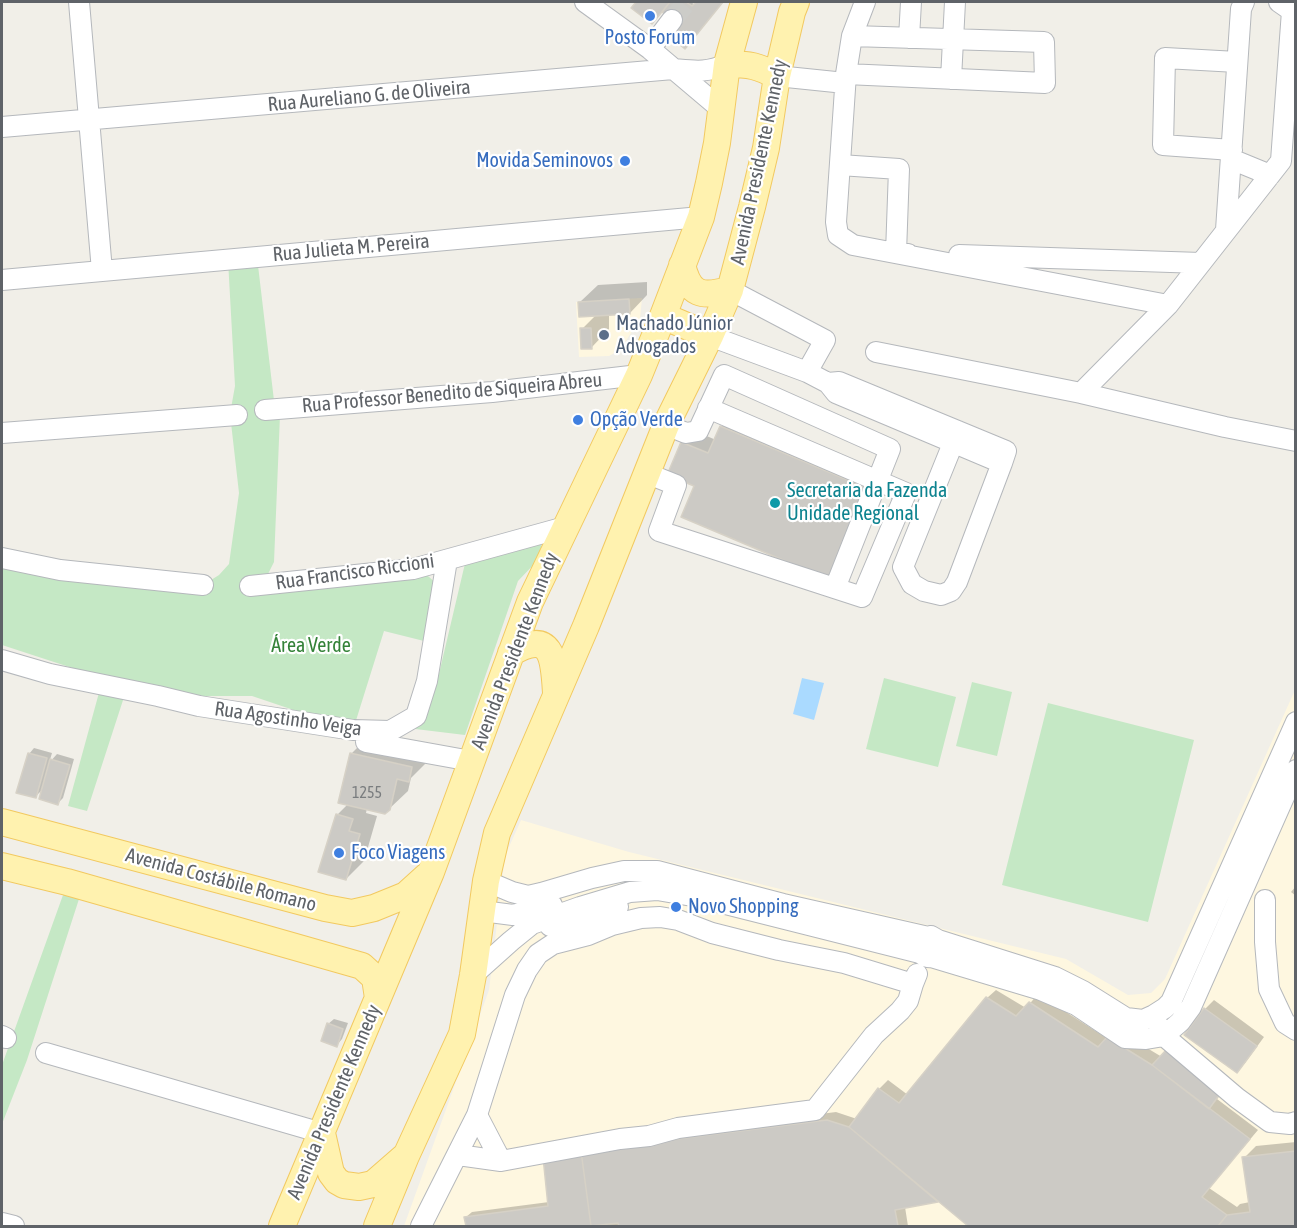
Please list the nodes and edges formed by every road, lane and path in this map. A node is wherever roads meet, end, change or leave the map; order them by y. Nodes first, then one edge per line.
1 (79, 2) edge
2 (585, 2) edge
3 (743, 2) edge
4 (796, 2) edge
5 (865, 2) edge
6 (910, 2) edge
7 (955, 2) edge
8 (1244, 2) edge
9 (1279, 2) edge
10 (672, 20) tunnel mouth
11 (852, 36) junction
12 (909, 38) junction
13 (953, 39) junction
14 (650, 49) junction
15 (1237, 62) junction
16 (728, 64) junction
17 (673, 69) junction
18 (777, 76) junction
19 (846, 79) junction
20 (951, 79) junction
21 (721, 109) junction
22 (90, 120) junction
23 (2, 127) edge
24 (1232, 155) junction
25 (840, 165) junction
26 (1270, 175) junction
27 (701, 217) junction
28 (1226, 231) junction
29 (896, 254) junction
30 (1201, 263) junction
31 (682, 265) junction
32 (102, 271) junction
33 (2, 280) edge
34 (730, 290) junction
35 (1168, 305) junction
36 (663, 316) junction
37 (710, 336) junction
38 (876, 352) dead end
39 (807, 372) junction
40 (639, 375) junction
41 (1082, 393) junction
42 (708, 408) junction
43 (265, 410) dead end
44 (237, 415) dead end
45 (666, 425) junction
46 (2, 433) edge
47 (955, 436) junction
48 (1296, 441) edge
49 (646, 473) junction
50 (878, 481) junction
51 (565, 527) junction
52 (2, 558) edge
53 (447, 560) junction
54 (204, 585) dead end
55 (250, 586) dead end
56 (835, 588) junction
57 (511, 653) junction
58 (2, 660) edge
59 (557, 696) junction
60 (1296, 722) edge
61 (366, 742) dead end
62 (471, 761) junction
63 (1296, 770) edge
64 (2, 822) edge
65 (83, 844) junction
66 (2, 866) edge
67 (633, 871) junction
68 (431, 872) junction
69 (486, 881) junction
70 (67, 882) junction
71 (1265, 900) dead end
72 (740, 909) junction
73 (482, 911) junction
74 (741, 941) junction
75 (928, 949) junction
76 (472, 975) junction
77 (913, 984) junction
78 (378, 998) junction
79 (1154, 1015) junction
80 (1296, 1030) edge
81 (1164, 1036) junction
82 (46, 1053) dead end
83 (477, 1115) junction
84 (1296, 1122) edge
85 (322, 1133) junction
86 (458, 1155) junction
87 (406, 1156) junction
88 (501, 1161) junction
89 (2, 1223) edge
90 (14, 1227) edge
91 (282, 1227) edge
92 (377, 1227) edge
93 (421, 1227) edge

1 - 22 street
2 - 14 street
3 - 16 main road, Avenida Presidente Kennedy
4 - 18 main road, Avenida Presidente Kennedy
5 - 11 street
6 - 12 street
7 - 13 street
8 - 15 street
9 - 26 street
10 - 14 street
11 - 12 street
11 - 19 street
12 - 13 street
13 - 20 street
13 - 20 street
14 - 17 street
15 - 24 street
15 - 24 street
16 - 17 street, Rua Aureliano G. de Oliveira
16 - 18 main road
16 - 21 main road, Avenida Presidente Kennedy
17 - 21 street
17 - 22 street, Rua Aureliano G. de Oliveira
18 - 19 street
18 - 34 main road, Avenida Presidente Kennedy
19 - 20 street
19 - 25 street
21 - 27 main road, Avenida Presidente Kennedy
22 - 23 street, Rua Aureliano G. de Oliveira
22 - 32 street
24 - 26 street
24 - 28 street
25 - 29 street
25 - 29 street
26 - 28 street
27 - 31 main road, Avenida Presidente Kennedy
27 - 32 street, Rua Julieta M. Pereira
28 - 30 street
29 - 30 street
29 - 35 street
30 - 35 street
31 - 34 main road
31 - 36 main road, Avenida Presidente Kennedy
32 - 33 street, Rua Julieta M. Pereira
34 - 37 main road, Avenida Presidente Kennedy
34 - 39 street
35 - 41 street
36 - 37 main road
36 - 40 main road, Avenida Presidente Kennedy
37 - 39 street
37 - 45 main road, Avenida Presidente Kennedy
38 - 41 street
39 - 47 street
40 - 43 street, Rua Professor Benedito de Siqueira Abreu
40 - 51 main road, Avenida Presidente Kennedy
41 - 48 street
42 - 45 street
42 - 50 street
42 - 50 street
44 - 46 street
45 - 49 main road, Avenida Presidente Kennedy
47 - 47 street
49 - 56 street
49 - 59 main road, Avenida Presidente Kennedy
50 - 56 street
50 - 56 street
51 - 53 street, Rua Francisco Riccioni
51 - 57 main road, Avenida Presidente Kennedy
52 - 54 street
53 - 55 street, Rua Francisco Riccioni
53 - 58 street, Rua Agostinho Veiga
57 - 59 main road
57 - 62 main road, Avenida Presidente Kennedy
59 - 69 main road, Avenida Presidente Kennedy
60 - 79 street
61 - 62 street
62 - 68 main road, Avenida Presidente Kennedy
63 - 81 street
64 - 65 main road, Avenida Costábile Romano
65 - 68 main road, Avenida Costábile Romano
65 - 70 main road
66 - 70 main road
67 - 69 street
67 - 73 street
67 - 75 street
68 - 78 main road, Avenida Presidente Kennedy
69 - 73 main road, Avenida Presidente Kennedy
70 - 78 main road
71 - 80 street
72 - 74 street
72 - 75 street
72 - 76 street
73 - 76 main road, Avenida Presidente Kennedy
74 - 77 street
74 - 83 street
75 - 77 street
75 - 79 street
75 - 81 street
76 - 87 main road, Avenida Presidente Kennedy
77 - 88 street
78 - 85 main road, Avenida Presidente Kennedy
79 - 81 street
81 - 84 street
82 - 85 street
83 - 86 street
83 - 88 street
85 - 87 main road
85 - 91 main road, Avenida Presidente Kennedy
86 - 88 street
86 - 93 street
87 - 92 main road, Avenida Presidente Kennedy
89 - 90 street

